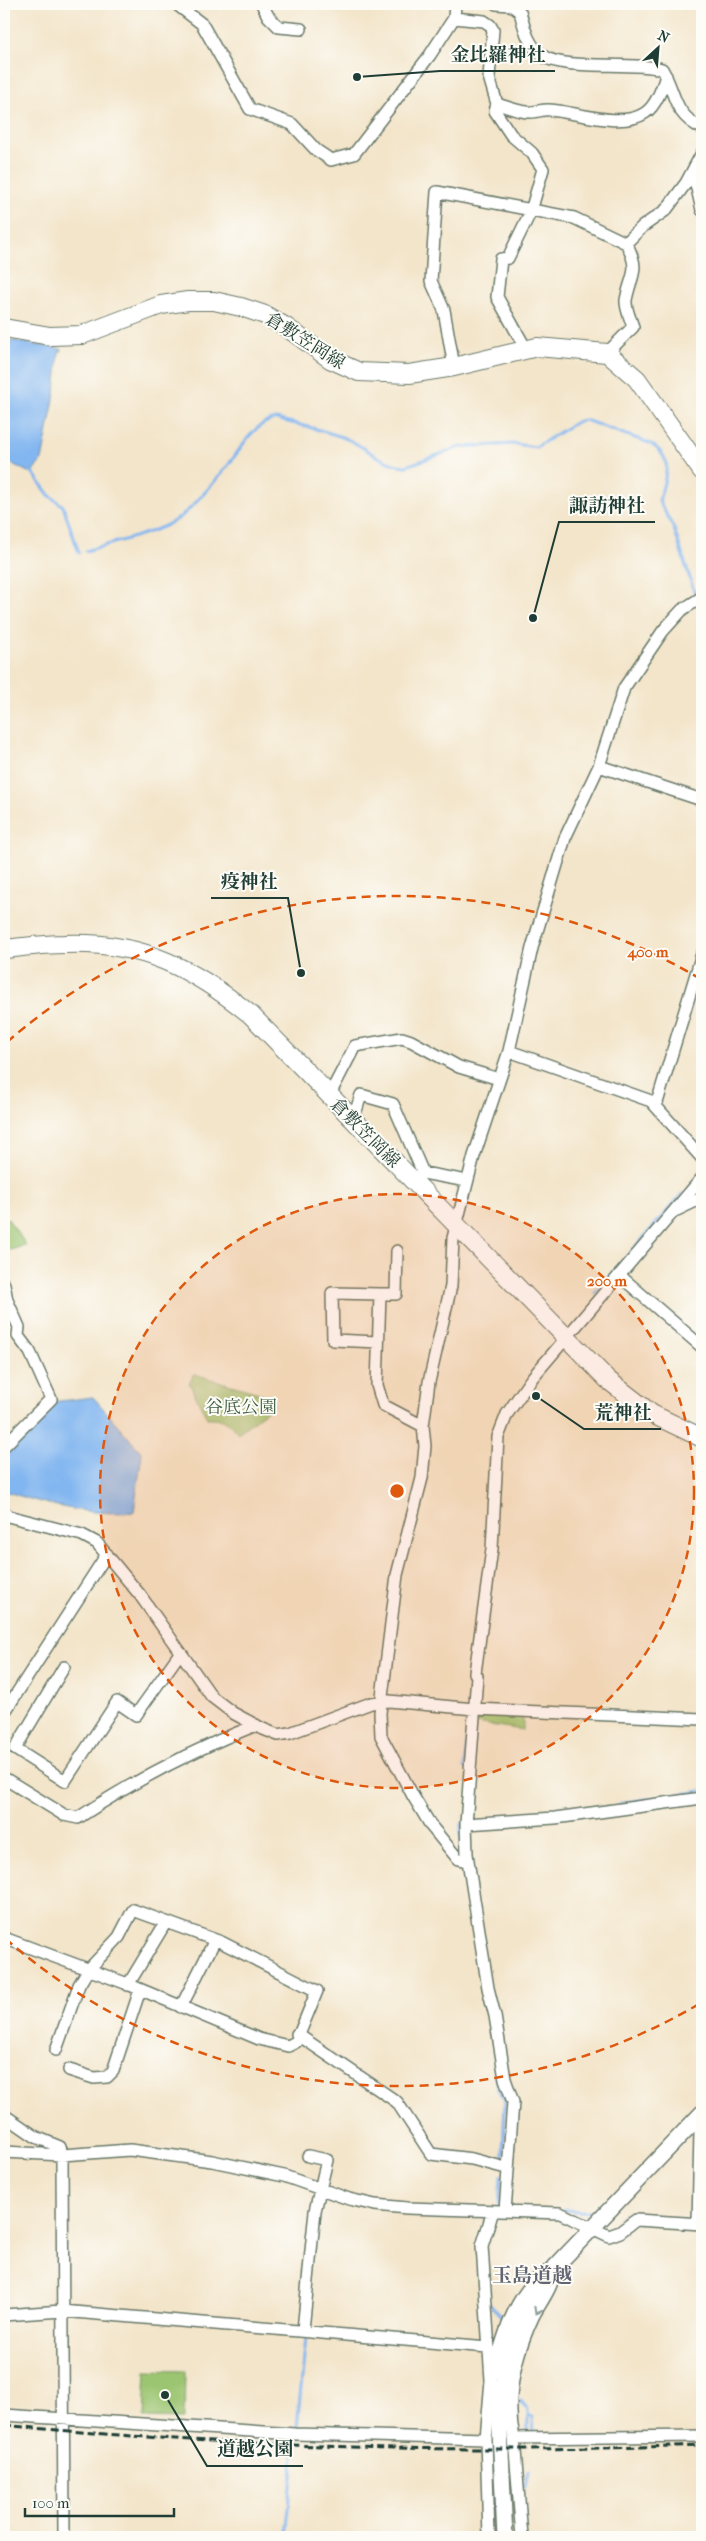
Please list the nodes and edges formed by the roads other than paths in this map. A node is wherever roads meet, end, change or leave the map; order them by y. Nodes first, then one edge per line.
1 (176, 4) edge
2 (262, 4) edge
3 (455, 4) edge
4 (496, 4) edge
5 (454, 18) junction
6 (490, 24) junction
7 (301, 29) dead end
8 (666, 76) junction
9 (497, 104) junction
10 (702, 128) edge
11 (702, 153) edge
12 (692, 171) junction
13 (531, 210) junction
14 (702, 210) edge
15 (626, 243) junction
16 (4, 328) edge
17 (526, 349) junction
18 (606, 353) junction
19 (454, 367) junction
20 (702, 471) edge
21 (700, 598) edge
22 (599, 766) junction
23 (702, 800) edge
24 (4, 949) edge
25 (702, 954) edge
26 (509, 1051) junction
27 (500, 1079) junction
28 (329, 1096) junction
29 (656, 1106) junction
30 (356, 1111) dead end
31 (702, 1158) edge
32 (702, 1178) edge
33 (467, 1182) junction
34 (702, 1198) edge
35 (676, 1211) junction
36 (456, 1225) junction
37 (398, 1250) dead end
38 (619, 1274) junction
39 (4, 1284) edge
40 (380, 1294) junction
41 (566, 1336) junction
42 (378, 1342) junction
43 (702, 1347) edge
44 (423, 1426) junction
45 (677, 1426) junction
46 (702, 1432) edge
47 (702, 1438) edge
48 (4, 1446) edge
49 (5, 1515) edge
50 (107, 1554) junction
51 (180, 1653) junction
52 (64, 1667) dead end
53 (382, 1702) junction
54 (471, 1709) junction
55 (4, 1713) edge
56 (702, 1718) edge
57 (256, 1725) junction
58 (4, 1778) edge
59 (702, 1798) edge
60 (466, 1824) junction
61 (464, 1861) junction
62 (166, 1922) junction
63 (4, 1938) edge
64 (215, 1940) junction
65 (88, 1970) junction
66 (128, 1985) junction
67 (140, 1990) junction
68 (181, 2007) junction
69 (297, 2034) junction
70 (56, 2050) dead end
71 (68, 2070) dead end
72 (4, 2115) edge
73 (699, 2116) edge
74 (4, 2152) edge
75 (62, 2155) junction
76 (308, 2156) dead end
77 (506, 2168) junction
78 (319, 2189) junction
79 (499, 2211) junction
80 (699, 2221) edge
81 (591, 2228) junction
82 (555, 2267) junction
83 (62, 2311) junction
84 (4, 2315) edge
85 (303, 2330) junction
86 (488, 2347) junction
87 (492, 2380) junction
88 (4, 2415) edge
89 (63, 2420) junction
90 (702, 2436) edge
91 (514, 2438) junction
92 (486, 2439) junction
93 (64, 2537) edge
94 (490, 2537) edge
95 (505, 2537) edge
96 (522, 2537) edge

1 - 5 street
2 - 7 street
3 - 5 street
4 - 6 street
4 - 8 street
5 - 6 street
6 - 9 street
8 - 9 street
8 - 10 street
9 - 13 street
11 - 12 street
12 - 14 street
12 - 15 street
13 - 15 street
13 - 17 street
13 - 19 street
15 - 18 street
16 - 19 main road, 倉敷笠岡線
17 - 18 main road, 倉敷笠岡線
17 - 19 main road, 倉敷笠岡線
18 - 20 main road
21 - 22 street
22 - 23 street
22 - 26 street
24 - 28 main road, 倉敷笠岡線
25 - 29 street
26 - 27 street
26 - 29 street
27 - 28 street
27 - 33 street
28 - 36 main road, 倉敷笠岡線
29 - 31 street
30 - 33 street
32 - 35 street
33 - 36 street
34 - 35 street
35 - 38 street
36 - 41 main road, 倉敷笠岡線
36 - 44 street
37 - 40 street
38 - 41 street
38 - 43 street
39 - 48 street
40 - 42 street
40 - 42 street
41 - 45 main road, 倉敷笠岡線
41 - 54 street
42 - 44 street
44 - 53 street
45 - 46 main road, 倉敷笠岡線
45 - 47 main road, 倉敷笠岡線
49 - 50 street
50 - 51 street
50 - 55 street
51 - 52 street
51 - 57 street
53 - 54 street
53 - 57 street
53 - 61 street
54 - 56 street
54 - 60 street
57 - 58 street
59 - 60 street
60 - 61 street
61 - 77 street
62 - 64 street
62 - 65 street
62 - 66 street
63 - 65 street
64 - 68 street
64 - 69 street
65 - 66 street
65 - 70 street
66 - 67 street
67 - 68 street
67 - 71 street
68 - 69 street
69 - 77 street
72 - 75 street
73 - 80 street
73 - 81 street
74 - 75 street
75 - 78 street
75 - 83 street
76 - 78 street
77 - 79 street
78 - 79 street
78 - 85 street
79 - 81 street
79 - 86 street
80 - 81 street
81 - 82 street
82 - 87 street
82 -> 91 street
82 - 95 street
83 - 84 street
83 - 85 street
83 - 89 street
85 - 86 street
86 - 87 street
87 - 92 street
88 - 89 street
89 - 92 street
89 - 93 street
90 - 91 street
91 - 96 street
92 - 94 street

